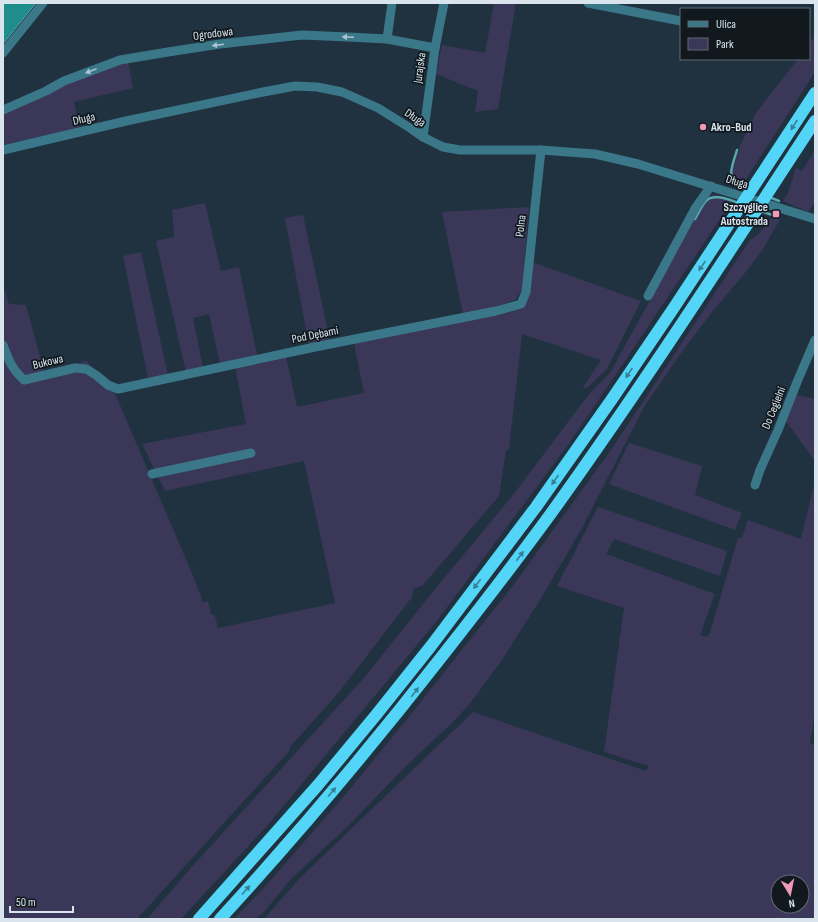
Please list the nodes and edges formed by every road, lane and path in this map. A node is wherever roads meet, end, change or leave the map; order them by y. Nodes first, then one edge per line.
1 (43, 3) edge
2 (392, 3) edge
3 (444, 3) edge
4 (588, 3) edge
5 (680, 21) edge
6 (386, 39) junction
7 (435, 48) junction
8 (3, 53) edge
9 (815, 93) edge
10 (3, 110) edge
11 (815, 121) edge
12 (423, 137) junction
13 (3, 150) edge
14 (541, 150) junction
15 (711, 186) junction
16 (815, 219) edge
17 (648, 296) dead end
18 (521, 304) joint
19 (815, 340) edge
20 (3, 345) edge
21 (114, 387) joint
22 (251, 453) dead end
23 (152, 474) dead end
24 (755, 485) dead end
25 (199, 919) edge
26 (220, 919) edge

1 - 8 street
2 - 6 street
3 - 7 street, Jurajska
4 - 5 street
6 - 7 street, Ogrodowa
6 -> 10 street, Ogrodowa
7 - 12 street, Jurajska
9 -> 25 highway
26 -> 11 highway
12 - 13 street, Długa
12 - 14 street, Długa
14 - 15 street, Długa
14 - 18 street, Polna
15 - 16 street, Długa
15 - 17 street
18 - 21 street, Pod Dębami
19 - 24 street, Do Cegielni
20 - 21 street, Bukowa
22 - 23 street

